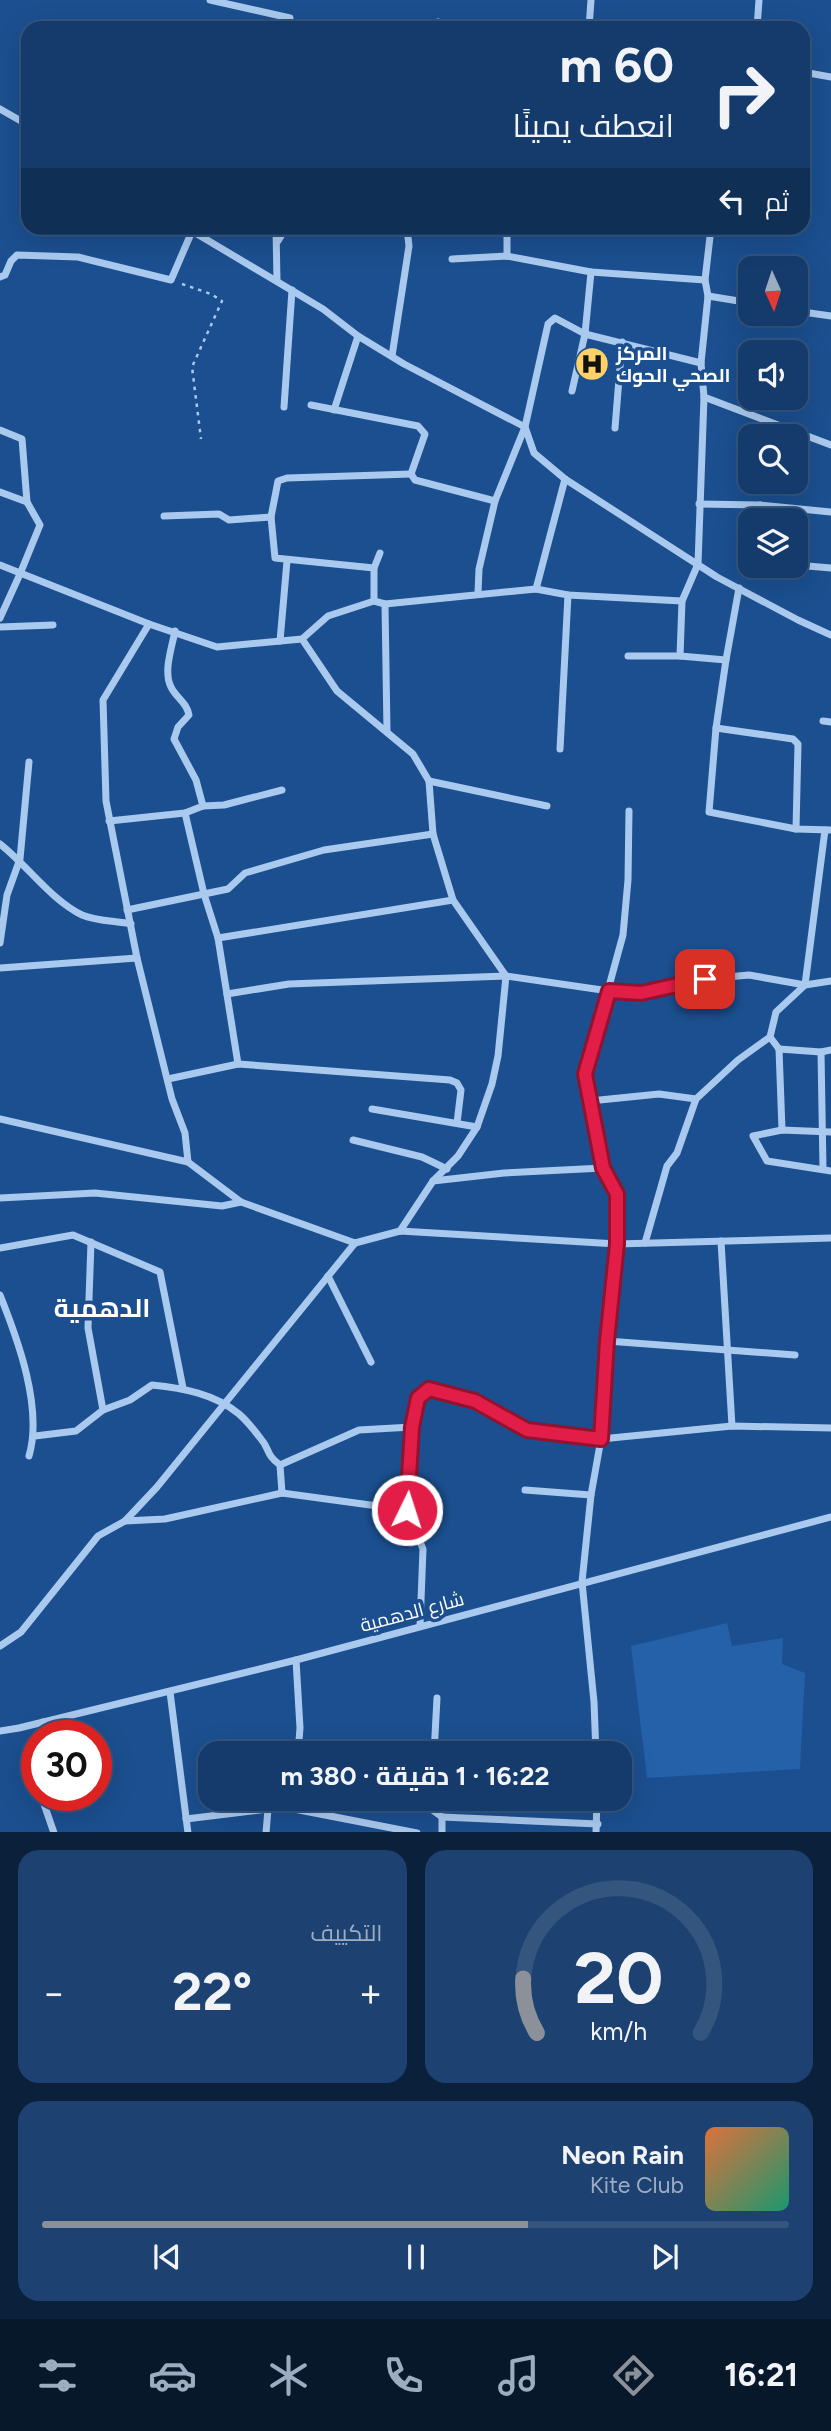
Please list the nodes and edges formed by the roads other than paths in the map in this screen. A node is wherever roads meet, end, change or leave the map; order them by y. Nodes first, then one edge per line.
1 (210, 0) edge
2 (591, 0) edge
3 (759, 0) edge
4 (290, 21) edge
5 (590, 21) edge
6 (758, 21) edge
7 (810, 73) edge
8 (831, 77) edge
9 (0, 109) edge
10 (21, 121) edge
11 (189, 235) edge
12 (201, 235) edge
13 (277, 235) edge
14 (282, 235) edge
15 (408, 235) edge
16 (507, 235) edge
17 (710, 235) edge
18 (278, 241) junction
19 (507, 256) junction
20 (452, 258) dead end
21 (591, 272) junction
22 (0, 277) edge
23 (277, 281) junction
24 (705, 281) junction
25 (292, 290) junction
26 (708, 296) junction
27 (738, 301) edge
28 (808, 313) edge
29 (831, 316) edge
30 (585, 334) junction
31 (358, 336) junction
32 (622, 342) junction
33 (392, 356) junction
34 (701, 363) junction
35 (572, 391) dead end
36 (704, 397) junction
37 (311, 405) dead end
38 (284, 407) dead end
39 (334, 410) junction
40 (525, 427) junction
41 (615, 428) dead end
42 (0, 430) edge
43 (831, 445) edge
44 (411, 474) junction
45 (565, 479) junction
46 (0, 492) edge
47 (495, 501) junction
48 (27, 502) junction
49 (699, 504) junction
50 (760, 505) junction
51 (760, 508) edge
52 (831, 512) edge
53 (164, 516) dead end
54 (271, 517) junction
55 (380, 553) dead end
56 (286, 561) junction
57 (698, 564) junction
58 (0, 565) edge
59 (808, 566) edge
60 (831, 568) edge
61 (374, 569) junction
62 (20, 574) junction
63 (739, 588) junction
64 (536, 589) junction
65 (478, 593) junction
66 (568, 595) junction
67 (374, 601) junction
68 (682, 601) junction
69 (385, 604) junction
70 (0, 618) edge
71 (149, 624) junction
72 (53, 625) dead end
73 (0, 627) edge
74 (175, 631) junction
75 (831, 635) edge
76 (302, 639) junction
77 (280, 641) junction
78 (628, 656) dead end
79 (680, 656) junction
80 (726, 660) junction
81 (716, 728) junction
82 (387, 732) junction
83 (560, 749) dead end
84 (29, 762) dead end
85 (429, 781) junction
86 (282, 790) dead end
87 (203, 806) junction
88 (547, 806) dead end
89 (629, 811) dead end
90 (184, 813) junction
91 (109, 821) junction
92 (796, 829) junction
93 (828, 830) edge
94 (433, 834) junction
95 (0, 844) edge
96 (20, 859) junction
97 (204, 894) junction
98 (453, 900) junction
99 (127, 910) junction
100 (131, 924) junction
101 (218, 938) junction
102 (0, 943) edge
103 (137, 958) junction
104 (0, 968) edge
105 (506, 976) junction
106 (831, 981) edge
107 (805, 985) junction
108 (609, 991) junction
109 (227, 994) junction
110 (771, 1037) junction
111 (779, 1049) junction
112 (831, 1050) edge
113 (821, 1052) junction
114 (238, 1064) junction
115 (168, 1079) junction
116 (696, 1099) junction
117 (590, 1101) junction
118 (373, 1109) dead end
119 (0, 1119) edge
120 (457, 1123) junction
121 (477, 1127) junction
122 (782, 1130) junction
123 (827, 1132) edge
124 (353, 1140) dead end
125 (188, 1162) junction
126 (603, 1168) junction
127 (447, 1169) junction
128 (827, 1170) edge
129 (433, 1181) junction
130 (0, 1198) edge
131 (241, 1202) junction
132 (400, 1231) junction
133 (831, 1238) edge
134 (721, 1241) junction
135 (92, 1242) junction
136 (355, 1243) junction
137 (645, 1243) junction
138 (617, 1244) junction
139 (0, 1248) edge
140 (328, 1276) junction
141 (0, 1295) edge
142 (607, 1341) junction
143 (728, 1349) junction
144 (795, 1355) dead end
145 (371, 1362) dead end
146 (183, 1388) junction
147 (225, 1403) junction
148 (103, 1410) junction
149 (732, 1426) junction
150 (412, 1427) junction
151 (831, 1428) edge
152 (35, 1436) junction
153 (601, 1439) junction
154 (29, 1456) dead end
155 (280, 1465) junction
156 (525, 1490) dead end
157 (282, 1493) junction
158 (591, 1495) junction
159 (407, 1510) junction
160 (831, 1517) edge
161 (125, 1521) junction
162 (582, 1582) junction
163 (420, 1626) junction
164 (0, 1646) edge
165 (296, 1660) junction
166 (170, 1692) junction
167 (437, 1698) dead end
168 (51, 1720) edge
169 (21, 1727) edge
170 (0, 1731) edge
171 (299, 1741) edge
172 (435, 1741) edge
173 (596, 1741) edge
174 (46, 1811) edge
175 (252, 1811) edge
176 (268, 1811) edge
177 (305, 1811) edge
178 (434, 1811) edge
179 (442, 1817) junction
180 (186, 1819) junction
181 (597, 1828) edge
182 (54, 1832) edge
183 (187, 1832) edge
184 (266, 1832) edge
185 (417, 1832) edge
186 (442, 1832) edge

1 - 4 street
2 - 5 street
3 - 6 street
7 - 8 street
9 - 10 street
11 - 22 street
12 - 23 street
13 - 18 street
14 - 18 street
15 - 33 street
16 - 19 street
17 - 24 street
18 - 23 street
19 - 20 street
19 - 21 street
21 - 24 street
21 - 30 street
23 - 25 street
24 - 26 street
25 - 31 street
25 - 38 street
26 - 27 street
26 - 34 street
28 - 29 street
30 - 32 street
30 - 35 street
30 - 40 street
31 - 33 street
31 - 39 street
32 - 34 street
32 - 41 street
33 - 40 street
34 - 36 street
36 - 43 street
36 - 49 street
37 - 39 street
39 - 44 street
40 - 45 street
40 - 47 street
42 - 48 street
44 - 47 street
44 - 54 street
45 - 57 street
45 - 64 street
46 - 48 street
47 - 65 street
48 - 62 street
49 - 50 street
49 - 57 street
50 - 51 street
50 - 52 street
53 - 54 street
54 - 56 street
55 - 61 street
56 - 61 street
56 - 77 street
57 - 63 street
57 - 68 street
58 - 62 street
59 - 60 street
61 - 67 street
62 - 70 street
62 - 71 street
63 - 75 street
63 - 80 street
64 - 65 street
64 - 66 street
65 - 69 street
66 - 68 street
66 - 83 street
67 - 69 street
67 - 76 street
68 - 79 street
69 - 82 street
71 - 74 street
71 - 91 street
72 - 73 street
74 - 77 street
74 - 87 street
76 - 77 street
76 - 82 street
78 - 79 street
79 - 80 street
80 - 81 street
81 - 92 street
81 - 92 street
82 - 85 street
84 - 96 street
85 - 88 street
85 - 94 street
86 - 87 street
87 - 90 street
89 - 108 street
90 - 91 street
90 - 97 street
91 - 99 street
92 - 93 street
93 - 107 street
94 - 97 street
94 - 98 street
95 - 96 street
96 - 100 street
96 - 102 street
97 - 99 street
97 - 101 street
98 - 101 street
98 - 105 street
99 - 100 street
100 - 103 street
101 - 109 street
103 - 104 street
103 - 115 street
105 - 108 street
105 - 109 street
105 - 121 street
106 - 107 street
107 - 108 street
107 - 110 street
108 - 117 street
109 - 114 street
110 - 111 street
110 - 116 street
111 - 113 street
111 - 122 street
112 - 113 street
113 - 123 street
114 - 115 street
114 - 120 street
115 - 125 street
116 - 117 street
116 - 137 street
117 - 126 street
118 - 120 street
119 - 125 street
120 - 121 street
121 - 127 street
122 - 123 street
122 - 128 street
123 - 128 street
124 - 127 street
125 - 131 street
126 - 129 street
126 - 138 street
127 - 129 street
129 - 132 street
130 - 131 street
131 - 136 street
132 - 136 street
132 - 138 street
133 - 134 street
134 - 137 street
134 - 143 street
135 - 139 street
135 - 146 street
135 - 148 street
136 - 140 street
137 - 138 street
138 - 142 street
140 - 145 street
140 - 147 street
141 - 152 street
142 - 143 street
142 - 153 street
143 - 144 street
143 - 149 street
146 - 147 street
146 - 148 street
147 - 155 street
147 - 161 street
148 - 152 street
149 - 151 street
149 - 153 street
150 - 153 street
150 - 155 street
150 - 159 street
152 - 154 street
153 - 158 street
155 - 157 street
156 - 158 street
157 - 159 street
157 - 161 street
158 - 162 street
159 - 163 street
160 - 162 street, شارع الدهمية
161 - 164 street
162 - 163 street, شارع الدهمية
162 - 173 street
163 - 165 street, شارع الدهمية
165 - 166 street, شارع الدهمية
165 - 171 street
166 - 168 street, شارع الدهمية
166 - 180 street
167 - 172 street
169 - 170 street, شارع الدهمية
174 - 182 street
175 - 180 street
176 - 184 street
177 - 185 street
178 - 179 street
179 - 181 street
179 - 186 street
180 - 183 street

